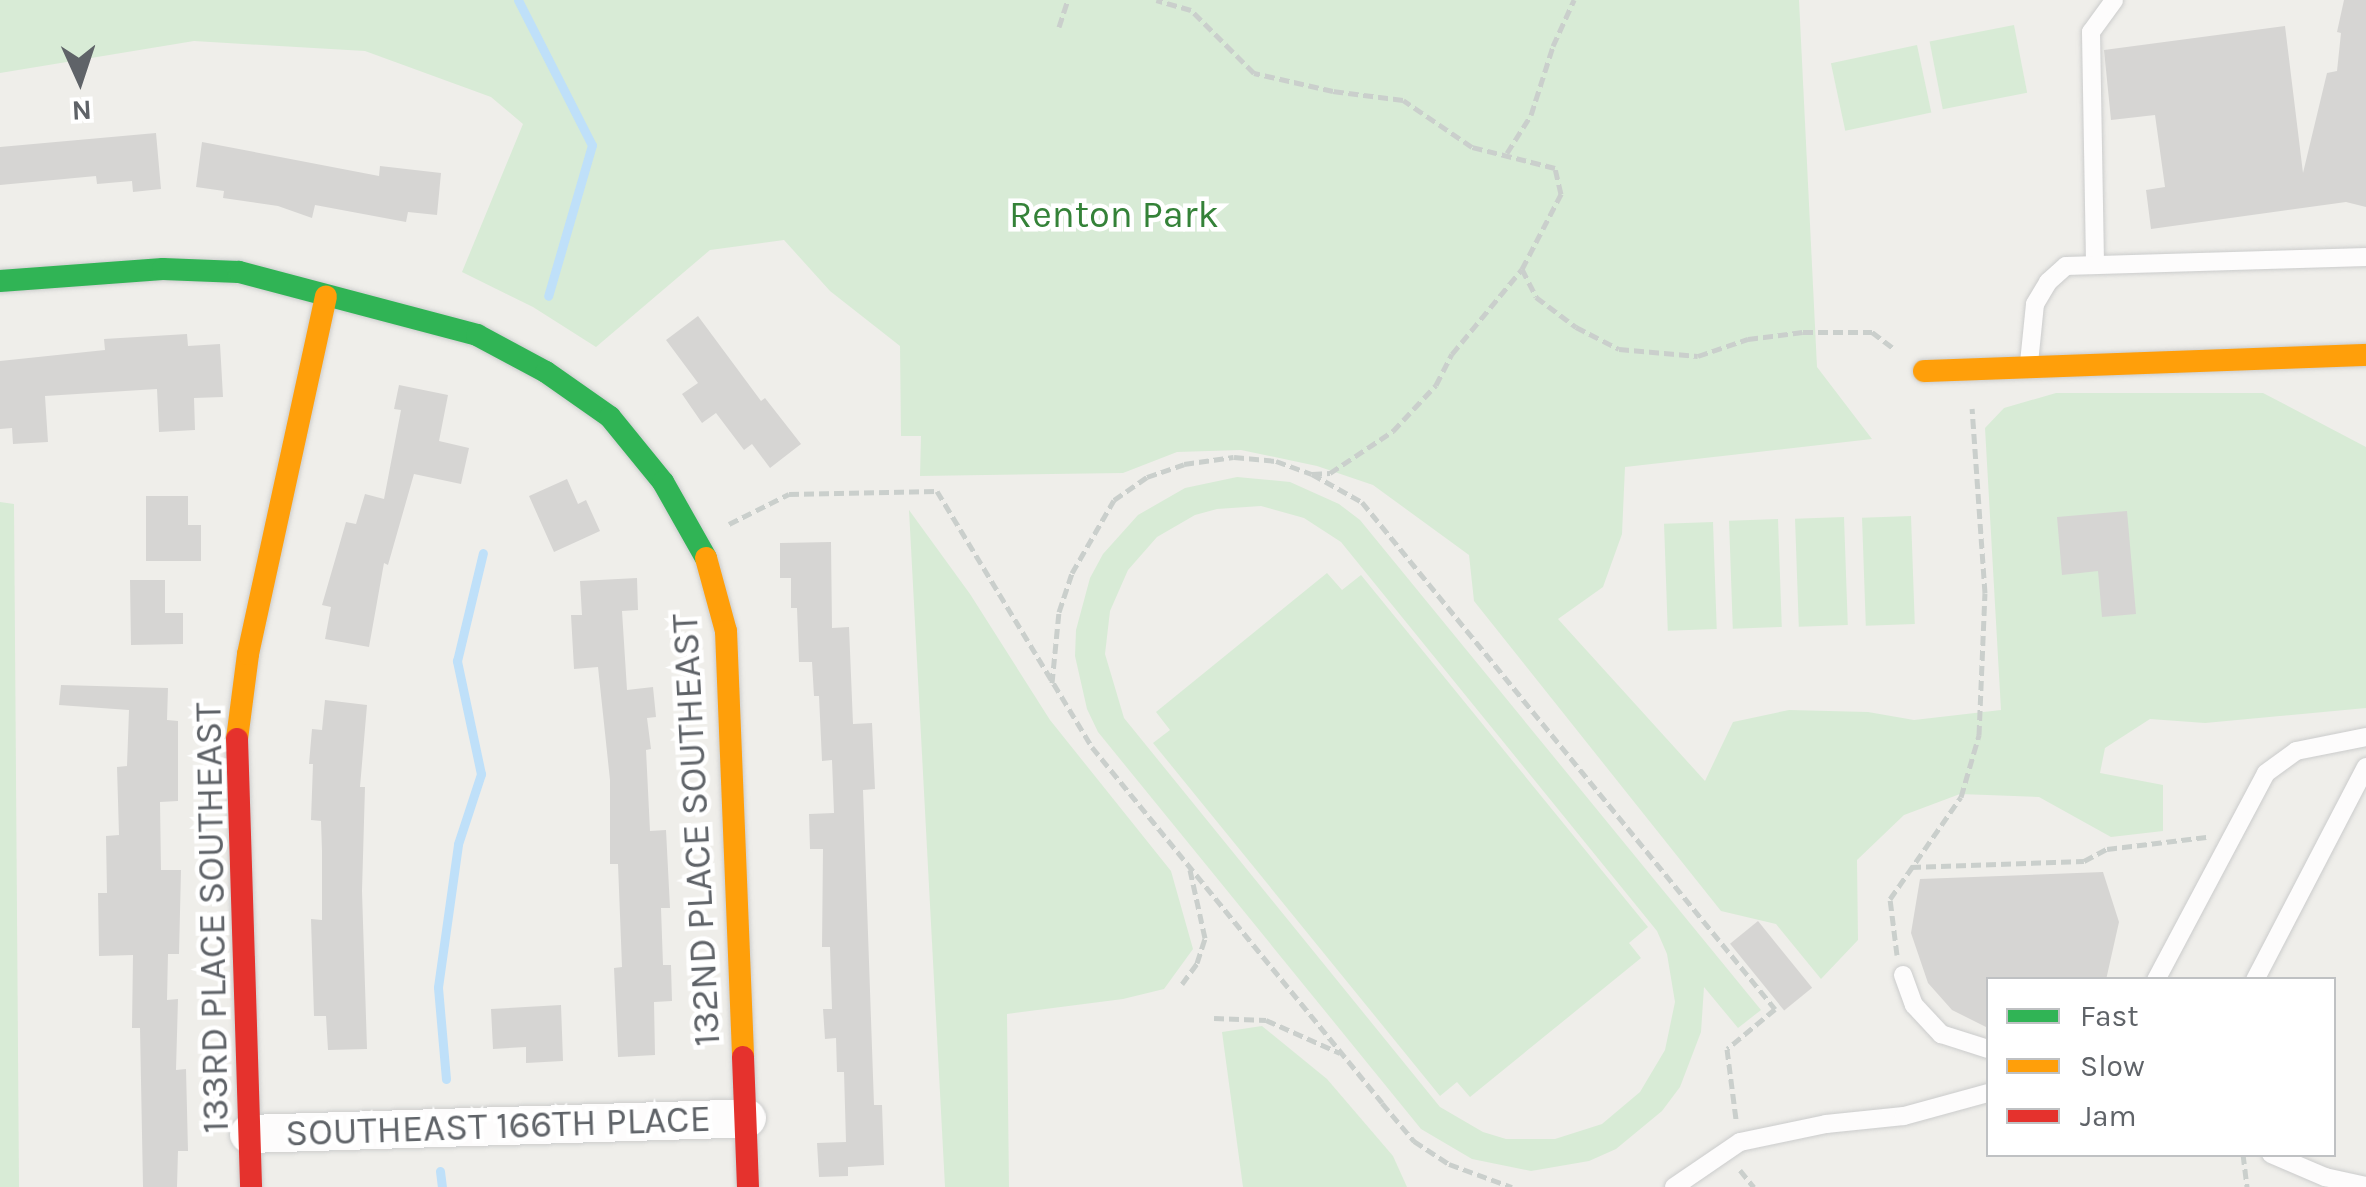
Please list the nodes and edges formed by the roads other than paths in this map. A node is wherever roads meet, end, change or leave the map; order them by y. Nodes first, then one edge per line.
1 (2114, 0) edge
2 (2366, 257) edge
3 (2095, 262) junction
4 (0, 281) edge
5 (326, 296) junction
6 (2366, 354) edge
7 (2030, 367) junction
8 (1924, 371) road end
9 (2366, 736) edge
10 (2364, 768) edge
11 (1902, 975) road end
12 (2158, 977) edge
13 (2257, 977) edge
14 (1986, 1047) edge
15 (1986, 1094) edge
16 (747, 1118) junction
17 (249, 1134) junction
18 (2278, 1157) edge
19 (2366, 1186) edge
20 (251, 1187) edge
21 (748, 1187) edge
22 (1674, 1187) edge

1 - 3 lane
2 - 3 lane
3 - 7 lane
4 - 5 street, 132ND PLACE SOUTHEAST
5 - 16 street, 132ND PLACE SOUTHEAST
5 - 17 street, 133RD PLACE SOUTHEAST
6 - 7 street
7 - 8 street
9 - 12 lane
10 - 13 lane
11 - 14 lane
15 - 22 lane
16 - 17 street, SOUTHEAST 166TH PLACE
16 - 21 street, 132ND PLACE SOUTHEAST
17 - 20 street, 133RD PLACE SOUTHEAST
18 - 19 lane

